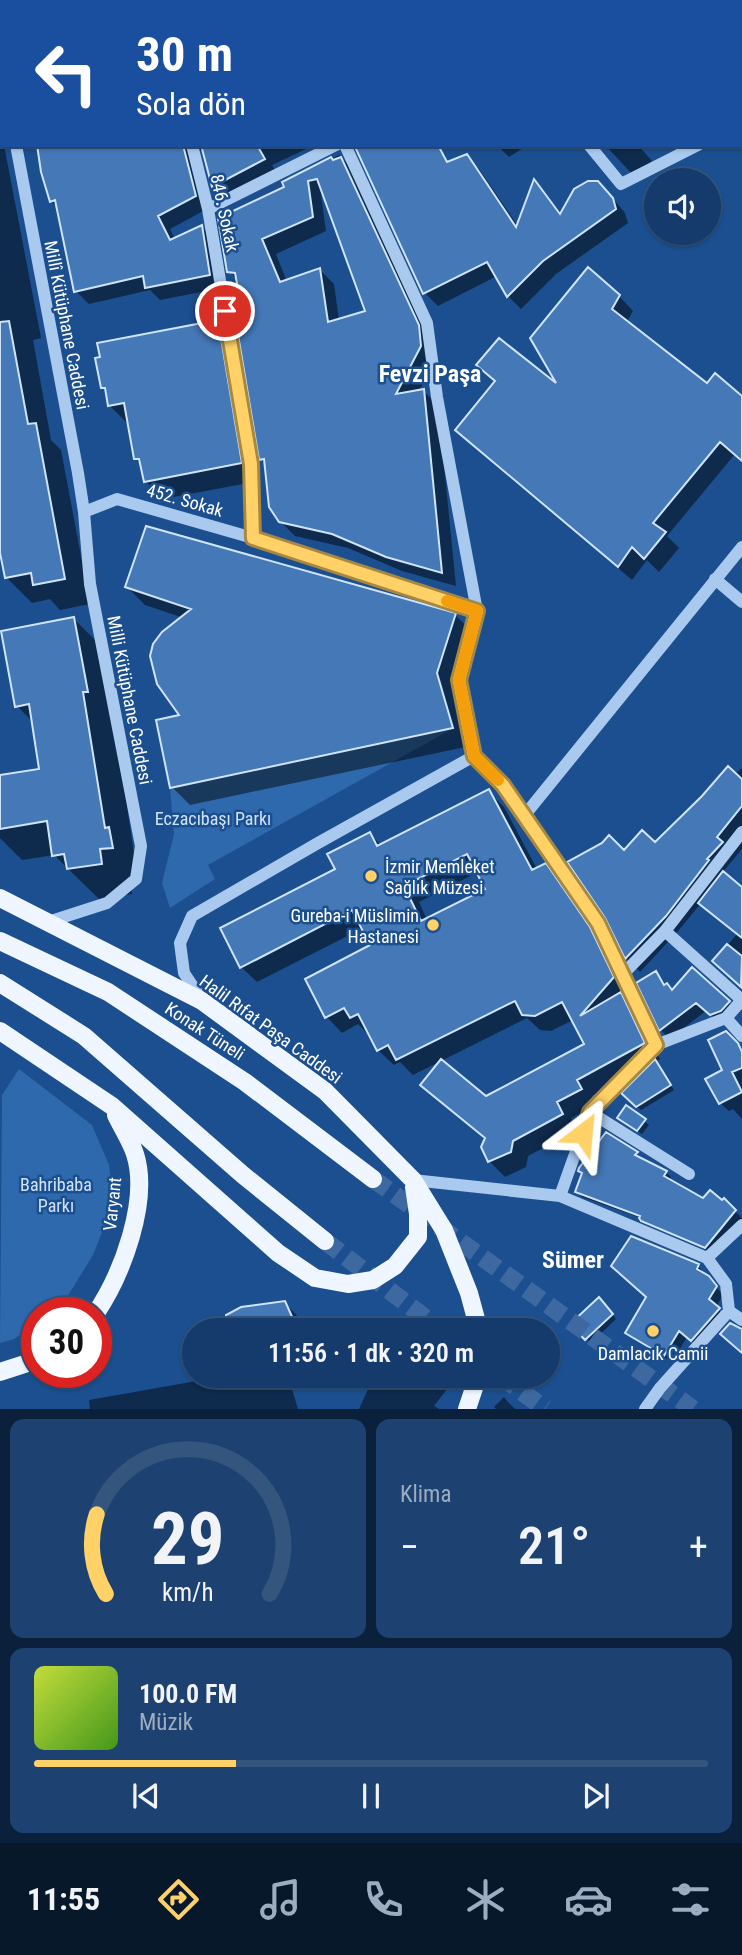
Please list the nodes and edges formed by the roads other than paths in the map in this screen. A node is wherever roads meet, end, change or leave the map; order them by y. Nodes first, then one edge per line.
1 (16, 147) edge
2 (192, 147) edge
3 (346, 147) edge
4 (591, 147) edge
5 (694, 147) edge
6 (315, 150) edge
7 (208, 209) junction
8 (84, 512) junction
9 (253, 538) junction
10 (742, 547) edge
11 (715, 579) junction
12 (742, 602) edge
13 (477, 611) junction
14 (474, 756) junction
15 (524, 816) junction
16 (742, 832) edge
17 (0, 898) edge
18 (48, 922) junction
19 (665, 931) junction
20 (0, 941) edge
21 (624, 974) junction
22 (0, 983) edge
23 (742, 1000) edge
24 (202, 1001) junction
25 (726, 1018) junction
26 (0, 1031) edge
27 (742, 1036) edge
28 (656, 1045) junction
29 (112, 1106) junction
30 (590, 1112) junction
31 (689, 1174) dead end
32 (373, 1179) tunnel mouth
33 (414, 1180) junction
34 (560, 1196) junction
35 (742, 1225) edge
36 (325, 1241) tunnel mouth
37 (707, 1258) junction
38 (105, 1297) edge
39 (729, 1311) junction
40 (476, 1318) edge
41 (742, 1320) edge
42 (21, 1365) edge
43 (0, 1372) edge
44 (474, 1388) edge
45 (467, 1409) edge
46 (645, 1409) edge

1 - 8 street, Millî Kütüphane Caddesi
2 - 7 street, 846. Sokak
3 - 13 street
4 - 5 street
6 - 7 street
7 - 9 street, 846. Sokak
8 - 9 street, 452. Sokak
8 - 18 street, Milli Kütüphane Caddesi
9 - 13 street, 452. Sokak
10 - 11 street
11 - 12 street
11 - 15 street
13 - 14 street
14 - 15 street
14 - 24 street
15 - 21 street
16 - 19 street
17 - 18 main road, Halil Rıfat Paşa Caddesi
18 - 24 main road, Halil Rıfat Paşa Caddesi
19 - 21 street
19 - 23 street
20 - 32 main road, Konak Tüneli
21 - 28 street
22 - 36 main road
23 - 25 street
24 - 33 main road, Halil Rıfat Paşa Caddesi
25 - 27 street
25 - 28 street
26 - 29 main road
28 - 30 street
29 - 33 main road
29 - 38 main road, Varyant
30 - 31 street
30 - 34 street
33 - 34 street
33 - 40 main road, Halil Rıfat Paşa Caddesi
34 - 37 street
35 - 37 street
37 - 39 street
39 - 41 street
39 - 46 street
42 - 43 main road
44 - 45 main road

